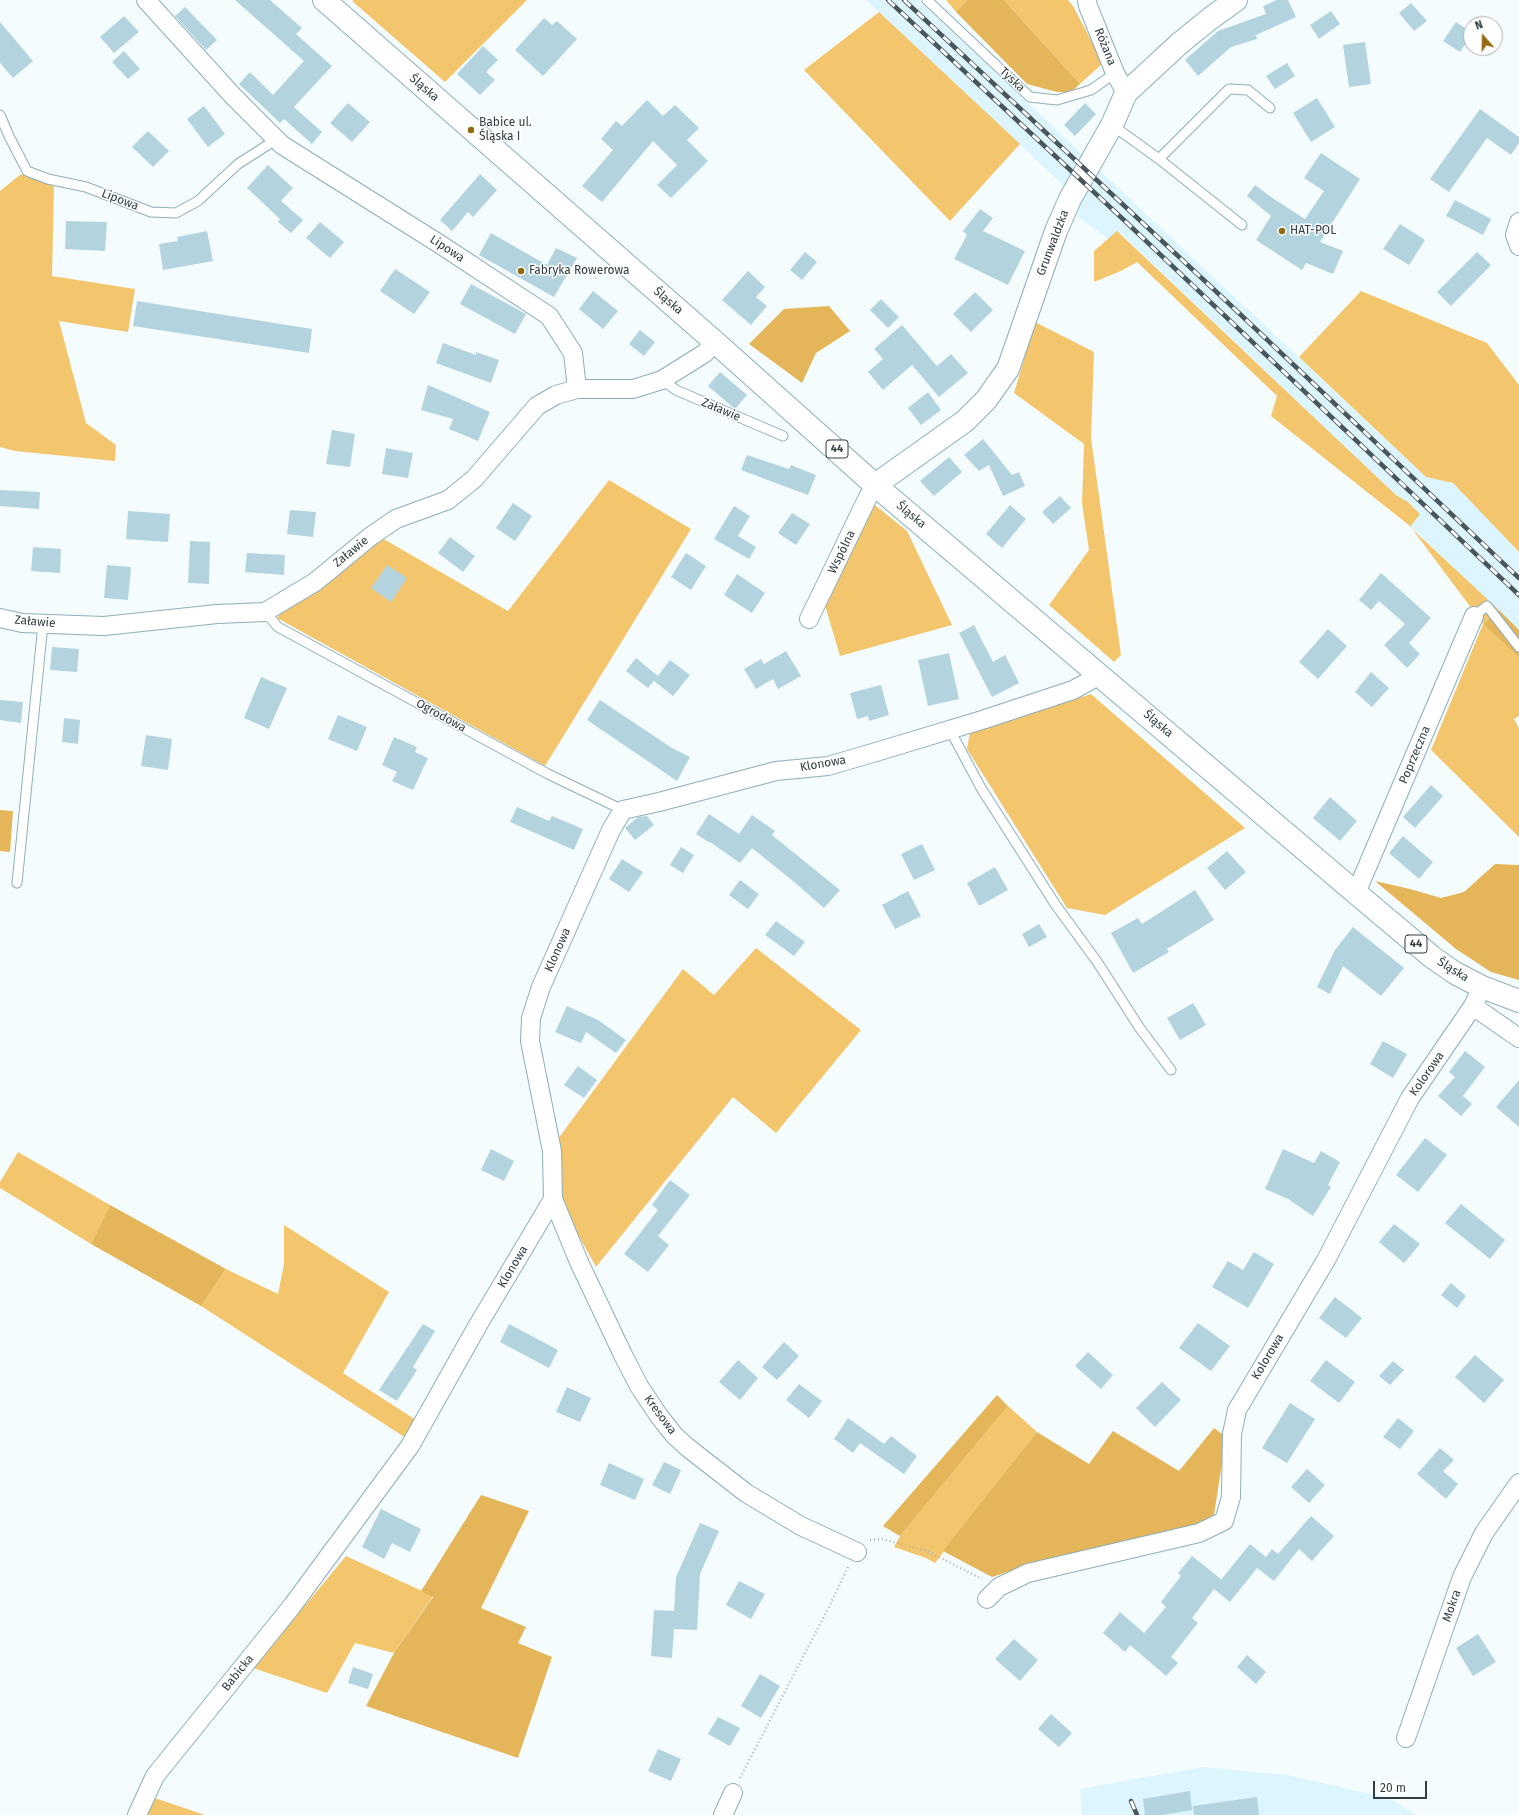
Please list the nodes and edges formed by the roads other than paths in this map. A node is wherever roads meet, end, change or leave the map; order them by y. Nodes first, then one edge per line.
1 (146, 0) edge
2 (324, 0) edge
3 (927, 0) edge
4 (1087, 0) edge
5 (1236, 0) edge
6 (1115, 73) junction
7 (1126, 93) junction
8 (1270, 108) dead end
9 (0, 114) edge
10 (1112, 125) junction
11 (277, 140) junction
12 (1159, 159) junction
13 (1519, 222) edge
14 (1242, 225) dead end
15 (1519, 246) edge
16 (715, 342) junction
17 (662, 380) junction
18 (577, 388) junction
19 (783, 436) dead end
20 (876, 485) junction
21 (265, 612) junction
22 (1474, 616) joint
23 (0, 618) edge
24 (809, 619) dead end
25 (43, 624) junction
26 (1519, 647) edge
27 (1100, 675) junction
28 (950, 730) junction
29 (623, 810) junction
30 (17, 883) dead end
31 (1356, 893) junction
32 (1477, 997) junction
33 (1519, 1001) edge
34 (1519, 1038) edge
35 (1171, 1070) dead end
36 (553, 1199) junction
37 (1519, 1484) edge
38 (344, 1535) joint
39 (857, 1552) road end
40 (993, 1593) road end
41 (1406, 1738) dead end
42 (733, 1793) road end
43 (136, 1815) edge
44 (723, 1815) edge

1 - 11 street, Lipowa
2 - 16 main road, Śląska / 44
3 - 6 lane, Tyska
4 - 6 street, Różana
5 - 7 main road, Grunwaldzka
6 - 7 street, Różana
7 - 10 main road, Grunwaldzka
8 - 12 lane
9 - 11 lane, Lipowa
10 - 12 lane
10 - 20 main road, Grunwaldzka
11 - 18 street, Lipowa
12 - 14 lane
13 - 15 street
16 - 17 street, Załawie
16 - 20 main road, Śląska / 44
17 - 18 street, Załawie
17 - 19 lane, Załawie
18 - 21 street, Załawie
20 - 24 street, Wspólna
20 - 27 main road, Śląska / 44
21 - 25 street, Załawie
21 - 29 lane, Ogrodowa
22 - 26 lane
22 - 31 street, Poprzeczna
23 - 25 street, Załawie
25 - 30 lane
27 - 28 street, Klonowa
27 - 31 main road, Śląska / 44
28 - 29 street, Klonowa
28 - 35 lane
29 - 36 street, Klonowa
31 - 32 main road, Śląska / 44
32 - 33 main road, Śląska / 44
32 - 34 street
32 - 40 street, Kolorowa
36 - 38 street, Klonowa
36 - 39 street, Kresowa
37 - 41 street, Mokra
38 - 43 street, Babicka
42 - 44 street

